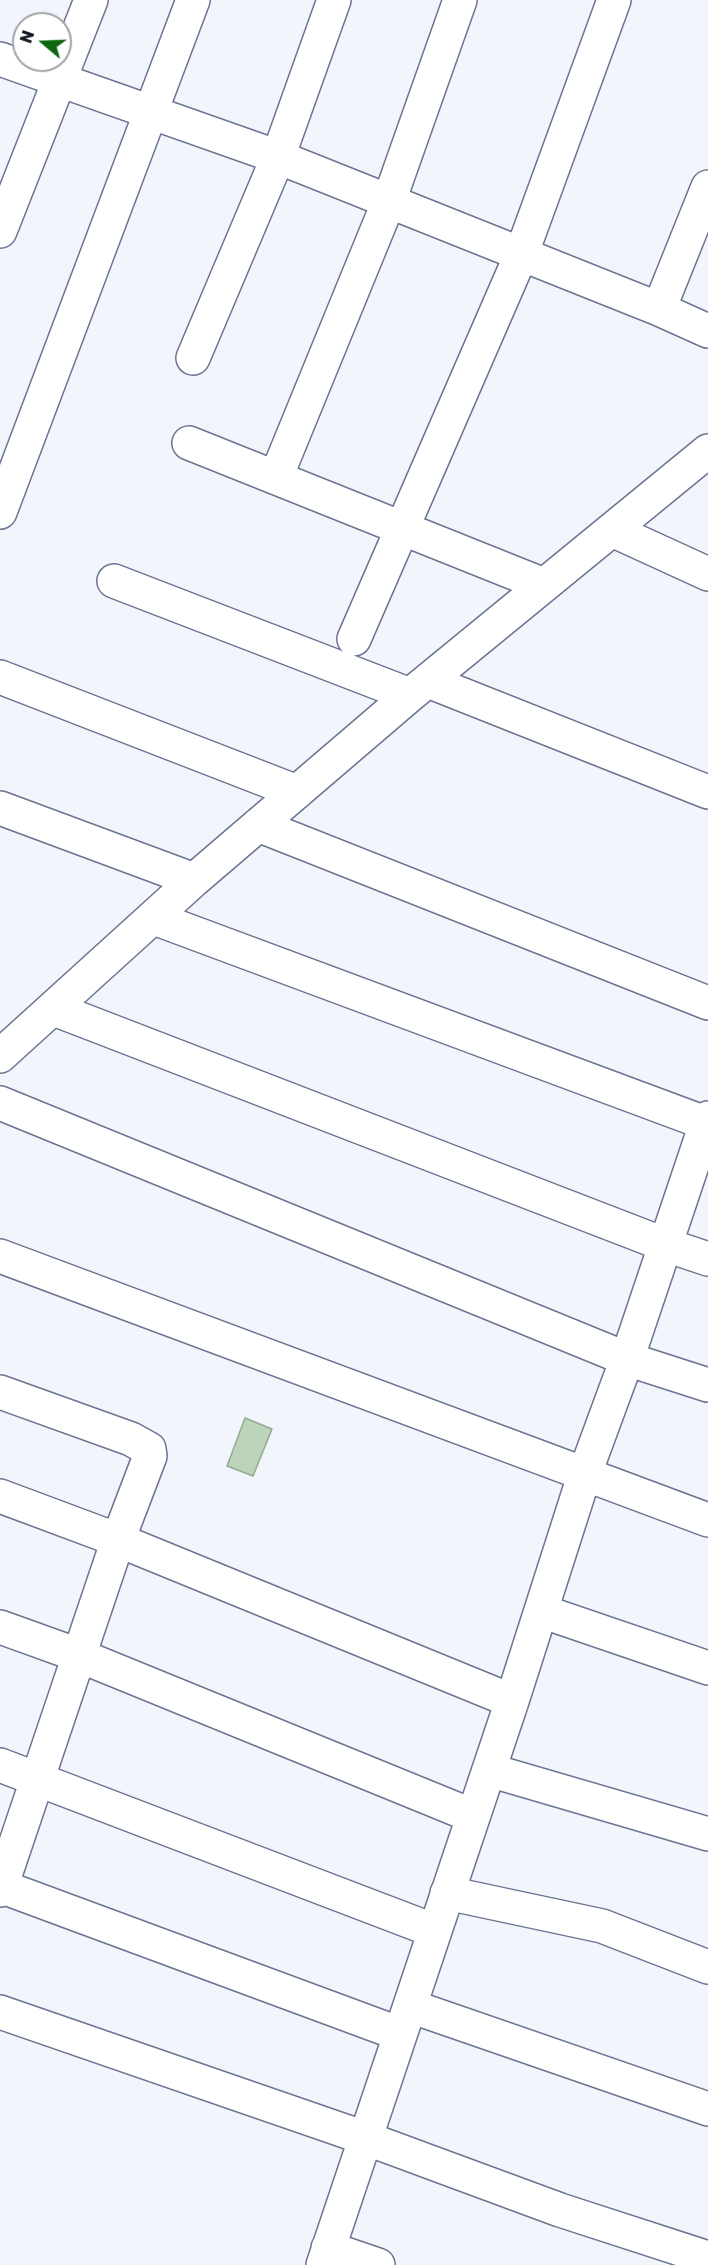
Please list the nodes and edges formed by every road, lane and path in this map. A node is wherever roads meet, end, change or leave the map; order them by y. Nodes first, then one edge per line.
1 (91, 0) edge
2 (193, 0) edge
3 (334, 0) edge
4 (460, 0) edge
5 (614, 0) edge
6 (0, 59) edge
7 (61, 79) junction
8 (149, 112) junction
9 (278, 157) junction
10 (708, 187) edge
11 (389, 201) junction
12 (0, 231) edge
13 (521, 255) junction
14 (659, 309) junction
15 (708, 332) edge
16 (193, 358) dead end
17 (189, 442) dead end
18 (708, 451) edge
19 (276, 477) junction
20 (0, 512) edge
21 (402, 528) junction
22 (612, 530) junction
23 (708, 574) edge
24 (114, 580) dead end
25 (544, 585) junction
26 (354, 639) dead end
27 (0, 677) edge
28 (419, 688) junction
29 (297, 792) junction
30 (708, 792) edge
31 (0, 808) edge
32 (258, 825) junction
33 (194, 880) junction
34 (154, 918) junction
35 (708, 1003) edge
36 (54, 1009) junction
37 (0, 1056) edge
38 (0, 1103) edge
39 (707, 1122) edge
40 (666, 1245) junction
41 (0, 1256) edge
42 (708, 1258) edge
43 (627, 1359) junction
44 (708, 1385) edge
45 (0, 1392) edge
46 (585, 1473) junction
47 (0, 1496) edge
48 (708, 1520) edge
49 (118, 1540) junction
50 (541, 1611) junction
51 (0, 1627) edge
52 (78, 1655) junction
53 (708, 1668) edge
54 (513, 1701) junction
55 (0, 1765) edge
56 (489, 1770) junction
57 (38, 1780) junction
58 (473, 1816) junction
59 (708, 1834) edge
60 (1, 1887) edge
61 (447, 1893) junction
62 (435, 1931) junction
63 (708, 1967) edge
64 (0, 2012) edge
65 (405, 2020) junction
66 (708, 2109) edge
67 (365, 2138) junction
68 (325, 2257) edge
69 (708, 2258) edge
70 (378, 2265) edge

1 - 7 street
2 - 8 street
3 - 9 street
4 - 11 street
5 - 13 street
6 - 7 street
7 - 8 street
7 - 12 street
8 - 9 street
8 - 20 street
9 - 11 street
9 - 16 street
10 - 14 street
11 - 13 street
11 - 19 street
13 - 14 street
13 - 21 street
14 - 15 street
17 - 19 street
18 - 22 street
19 - 21 street
21 - 25 street
21 - 26 street
22 - 23 street
22 - 25 street
24 - 28 street
25 - 28 street
27 - 29 street
28 - 29 street
28 - 30 street
29 - 32 street
31 - 33 street
32 - 33 street
32 - 35 street
33 - 34 street
34 - 36 street
34 - 39 street
36 - 37 street
36 - 40 street
38 - 43 street
39 - 40 street
40 - 42 street
40 - 43 street
41 - 46 street
43 - 44 street
43 - 46 street
45 - 49 street
46 - 48 street
46 - 50 street
47 - 49 street
49 - 52 street
49 - 54 street
50 - 53 street
50 - 54 street
51 - 52 street
52 - 57 street
52 - 58 street
54 - 56 street
55 - 57 street
56 - 58 street
56 - 59 street
57 - 60 street
57 - 62 street
58 - 61 street
60 - 65 street
61 - 62 street
61 - 63 street
62 - 65 street
64 - 67 street
65 - 66 street
65 - 67 street
67 - 68 street
67 - 69 street
68 - 70 street

